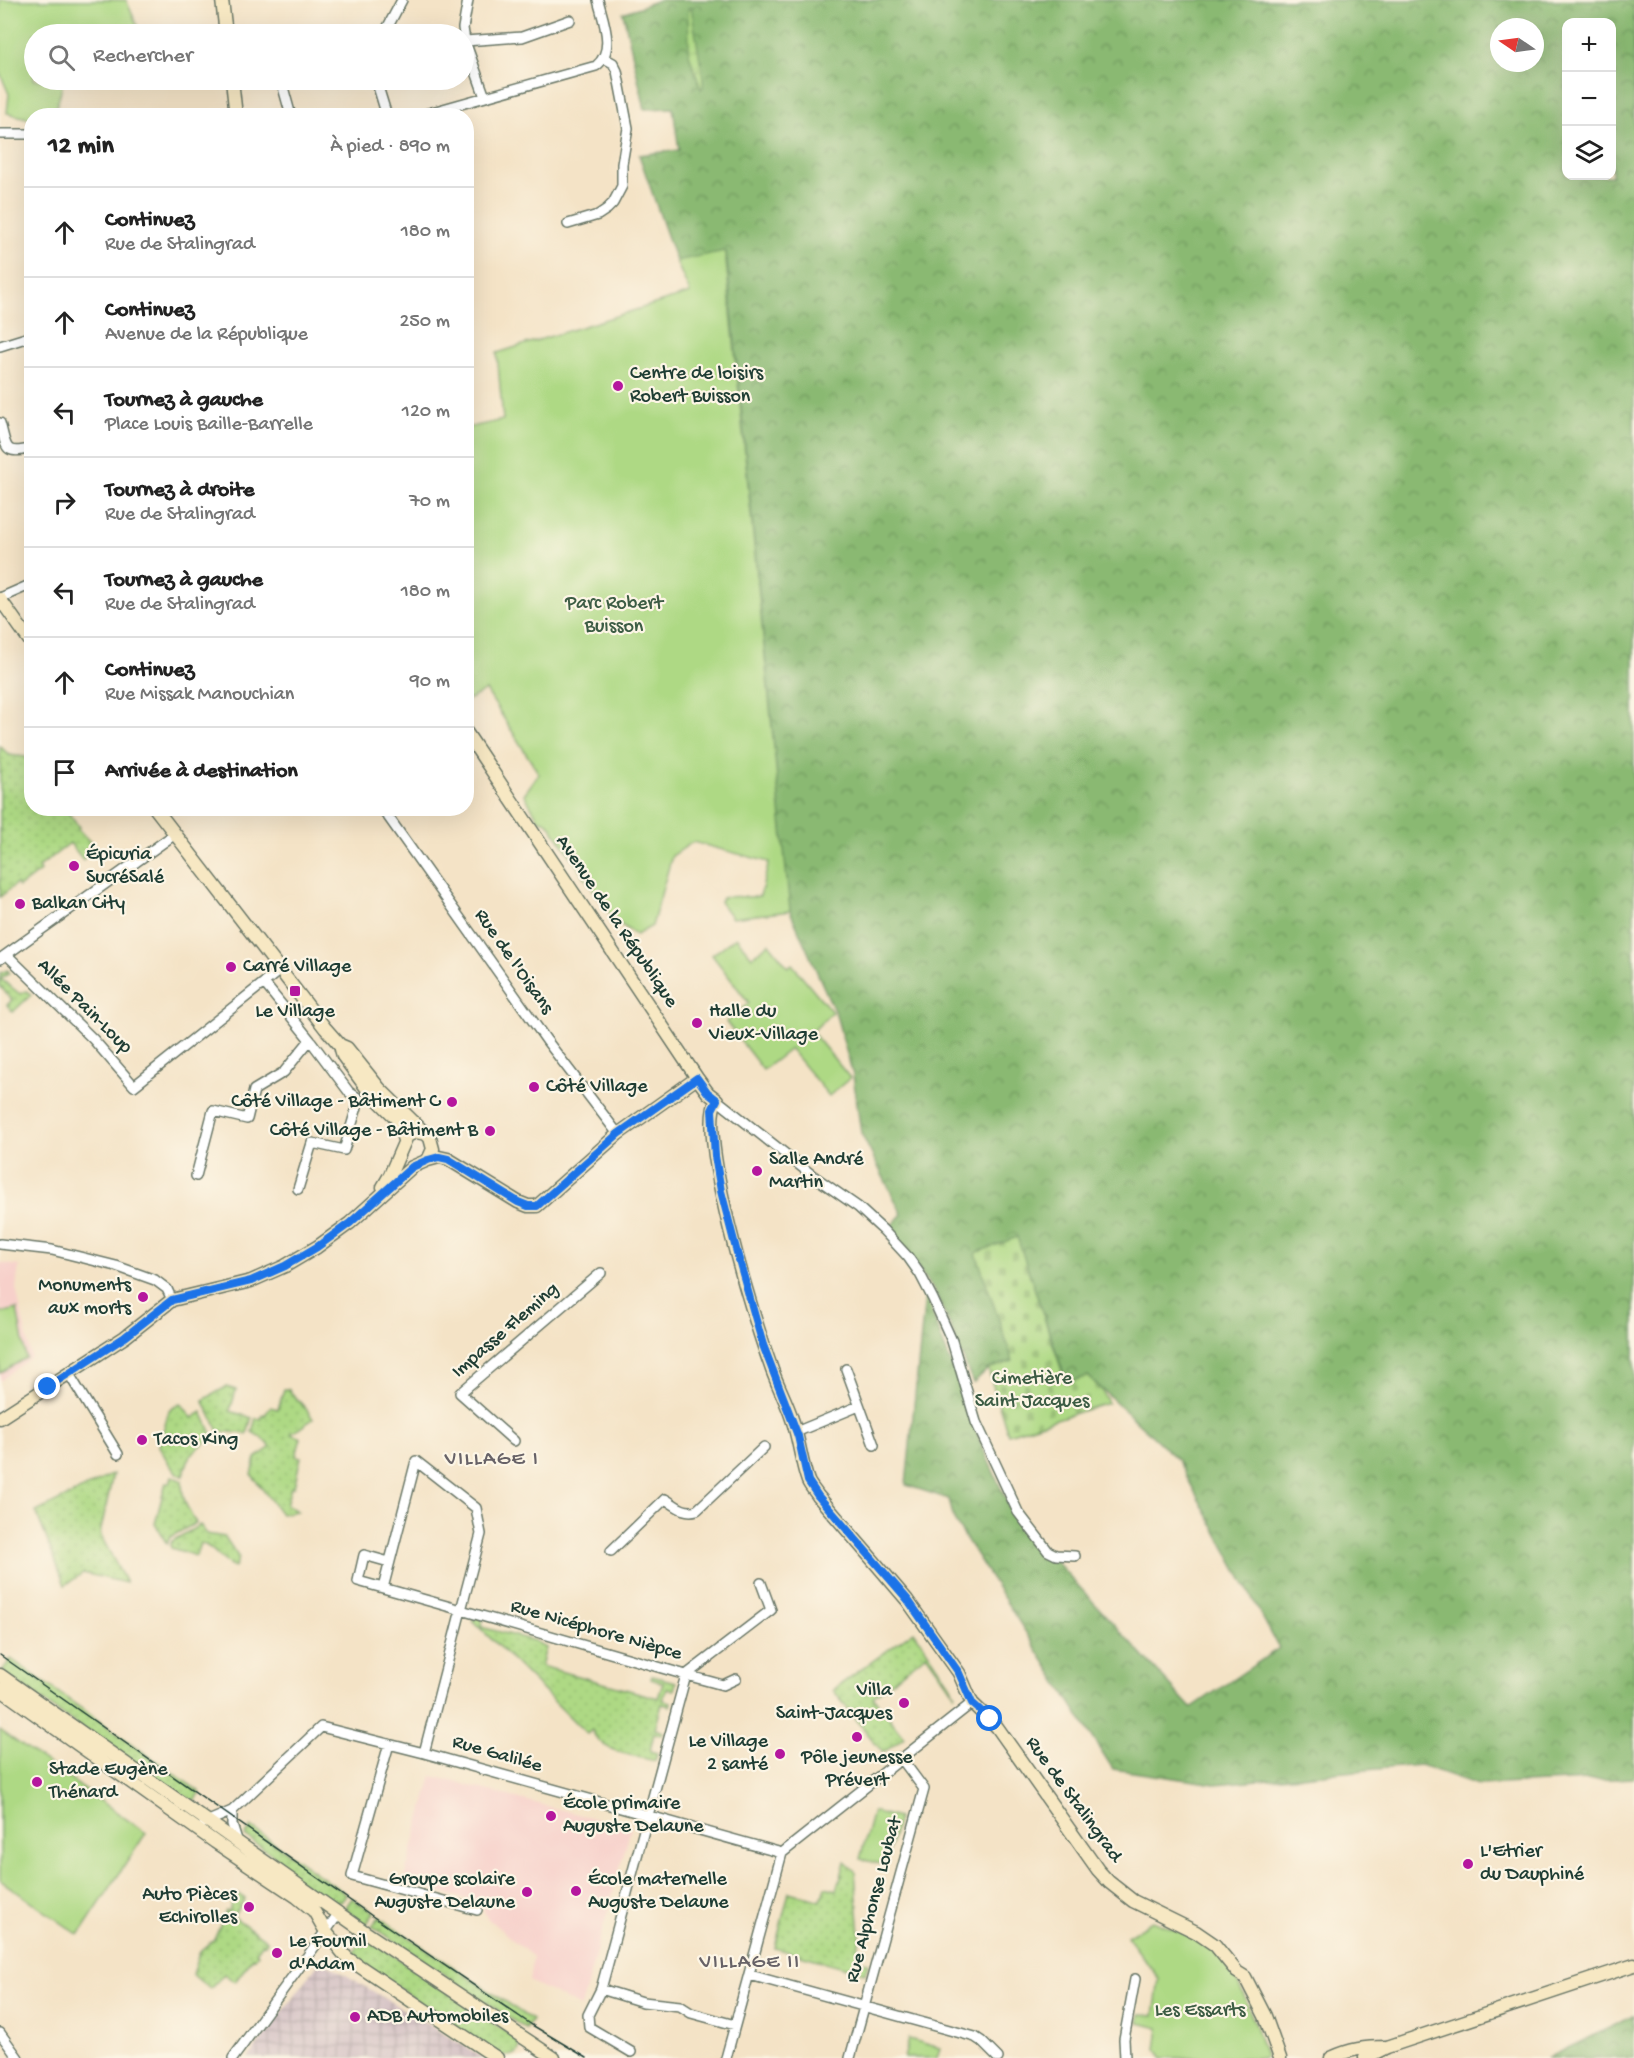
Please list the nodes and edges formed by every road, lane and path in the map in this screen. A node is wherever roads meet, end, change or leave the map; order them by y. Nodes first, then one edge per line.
1 (222, 0) edge
2 (402, 0) edge
3 (468, 0) edge
4 (598, 0) edge
5 (570, 20) dead end
6 (225, 24) edge
7 (389, 24) edge
8 (464, 24) edge
9 (474, 40) edge
10 (604, 58) junction
11 (474, 67) edge
12 (233, 90) edge
13 (284, 90) edge
14 (379, 90) edge
15 (484, 97) junction
16 (235, 108) edge
17 (289, 108) edge
18 (385, 108) edge
19 (445, 108) edge
20 (0, 134) edge
21 (24, 134) edge
22 (568, 224) dead end
23 (24, 338) edge
24 (0, 346) edge
25 (0, 423) edge
26 (24, 450) edge
27 (24, 588) edge
28 (0, 599) edge
29 (24, 633) edge
30 (474, 744) edge
31 (160, 816) edge
32 (388, 816) edge
33 (175, 834) junction
34 (4, 957) edge
35 (280, 970) junction
36 (264, 983) junction
37 (310, 1040) junction
38 (697, 1078) junction
39 (368, 1092) junction
40 (717, 1100) junction
41 (618, 1134) junction
42 (428, 1136) junction
43 (403, 1144) junction
44 (424, 1161) junction
45 (462, 1166) junction
46 (196, 1176) dead end
47 (298, 1189) dead end
48 (376, 1198) junction
49 (0, 1244) edge
50 (601, 1273) dead end
51 (172, 1300) junction
52 (846, 1369) dead end
53 (69, 1374) junction
54 (860, 1406) junction
55 (0, 1418) edge
56 (796, 1432) junction
57 (513, 1441) dead end
58 (874, 1444) dead end
59 (764, 1447) dead end
60 (118, 1454) dead end
61 (611, 1551) dead end
62 (1075, 1556) dead end
63 (389, 1562) junction
64 (761, 1583) dead end
65 (383, 1588) junction
66 (461, 1610) junction
67 (0, 1675) edge
68 (686, 1675) junction
69 (736, 1679) dead end
70 (0, 1689) edge
71 (972, 1703) junction
72 (389, 1744) junction
73 (424, 1753) junction
74 (901, 1758) junction
75 (232, 1811) junction
76 (648, 1817) junction
77 (202, 1825) junction
78 (238, 1843) junction
79 (782, 1852) junction
80 (477, 1910) dead end
81 (339, 1913) junction
82 (326, 1932) junction
83 (1634, 1965) edge
84 (750, 1975) junction
85 (1135, 1979) dead end
86 (601, 1989) junction
87 (864, 2007) junction
88 (735, 2025) junction
89 (0, 2033) edge
90 (1387, 2047) junction
91 (631, 2052) dead end
92 (18, 2058) edge
93 (233, 2058) edge
94 (497, 2058) edge
95 (554, 2058) edge
96 (726, 2058) edge
97 (849, 2058) edge
98 (998, 2058) edge
99 (1125, 2058) edge
100 (1280, 2058) edge
101 (1331, 2058) edge
102 (1365, 2058) edge

1 - 6 street
2 - 7 street
3 - 8 street
4 - 10 street
5 - 9 street
10 - 15 street
10 - 22 street
11 - 15 street
12 - 16 street
13 - 17 street
14 - 18 street
15 - 19 street
20 - 21 street
23 - 24 street
25 - 26 street
27 - 28 street
28 - 29 street
30 - 38 street, Avenue de la République
31 - 33 street
32 - 41 street, Rue de l'Oisans
33 - 34 street
33 - 35 street
34 - 36 street, Allée Pain-Loup
35 - 36 street
35 - 39 street
36 - 37 street
37 - 39 street
37 - 46 street
38 - 40 street, Avenue de la République
38 - 41 street
39 - 42 street
39 - 43 street
39 - 47 street
40 - 56 street
40 - 62 street
41 - 45 street
42 - 43 street
42 - 44 street
42 - 45 street
43 - 44 street
43 - 48 street
44 - 45 street
44 - 48 street
48 - 51 street
49 - 51 street
50 - 57 street, Impasse Fleming
51 - 53 street
52 - 54 street
53 - 55 street
53 - 60 street
54 - 56 street
54 - 58 street
56 - 71 street, Rue de Stalingrad
59 - 61 street
63 - 65 street
63 - 65 street, Rue Nicéphore Nièpce
63 - 66 street
64 - 68 street
65 - 66 street, Rue Nicéphore Nièpce
66 - 68 street, Rue Nicéphore Nièpce
66 - 73 street
67 - 77 street
68 - 69 street
68 - 76 street, Rue Nicéphore Nièpce
70 - 77 street
71 - 74 street
71 - 100 street, Rue de Stalingrad
72 - 73 street, Rue Galilée
72 - 75 street, Rue Galilée
72 - 80 street
73 - 76 street, Rue Galilée
74 - 79 street
74 - 87 street, Rue Alphonse Loubat
75 - 77 street, Rue Galilée
75 - 78 street
76 - 79 street, Rue Galilée
76 - 86 street, Rue Nicéphore Nièpce
77 - 78 street
77 - 82 street
78 - 81 street
79 - 84 street
81 - 82 street
81 - 95 street
82 - 93 street
82 - 94 street
83 - 90 street
84 - 87 street
84 - 88 street
85 - 99 street
86 - 88 street
86 - 91 street, Rue Nicéphore Nièpce
87 - 97 street, Rue Alphonse Loubat
87 - 98 street
88 - 96 street
89 - 92 street
90 - 101 street
90 - 102 street

